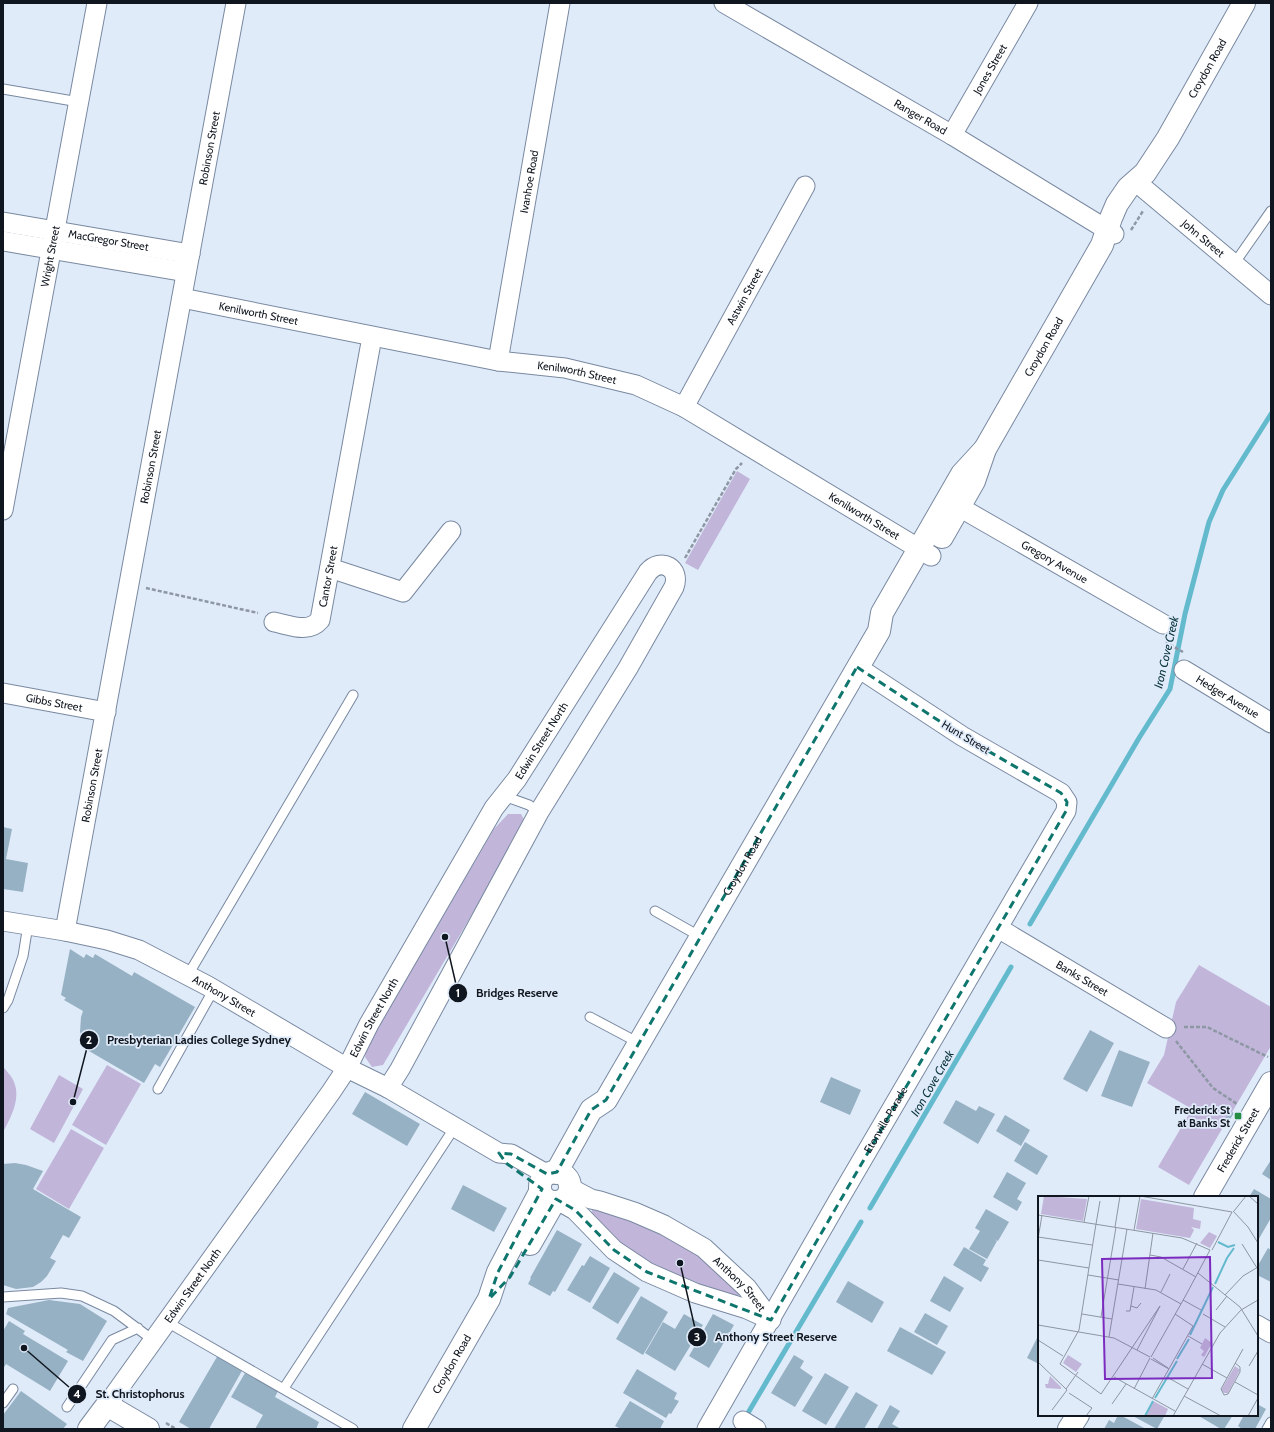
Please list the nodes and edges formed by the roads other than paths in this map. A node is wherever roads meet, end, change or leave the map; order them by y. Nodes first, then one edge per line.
1 (97, 3) edge
2 (236, 3) edge
3 (560, 3) edge
4 (724, 3) edge
5 (1028, 3) edge
6 (1244, 3) edge
7 (3, 89) edge
8 (78, 102) junction
9 (952, 135) junction
10 (1141, 180) junction
11 (805, 186) dead end
12 (1271, 211) edge
13 (3, 222) edge
14 (55, 232) junction
15 (1108, 236) junction
16 (3, 241) edge
17 (51, 250) junction
18 (190, 254) junction
19 (1234, 264) junction
20 (186, 272) junction
21 (1271, 295) edge
22 (182, 298) junction
23 (372, 337) junction
24 (498, 361) junction
25 (684, 407) junction
26 (954, 504) junction
27 (3, 510) edge
28 (451, 531) dead end
29 (925, 552) junction
30 (330, 568) junction
31 (274, 622) road end
32 (1163, 624) dead end
33 (1186, 662) road end
34 (857, 667) junction
35 (3, 693) edge
36 (353, 695) dead end
37 (106, 712) junction
38 (1271, 723) edge
39 (504, 796) junction
40 (1066, 811) joint
41 (539, 812) junction
42 (655, 912) dead end
43 (3, 921) edge
44 (28, 925) junction
45 (998, 928) junction
46 (65, 931) junction
47 (701, 937) junction
48 (188, 975) junction
49 (214, 989) junction
50 (3, 1008) edge
51 (590, 1017) dead end
52 (1166, 1028) road end
53 (639, 1043) junction
54 (347, 1068) junction
55 (1271, 1083) edge
56 (388, 1088) junction
57 (158, 1089) dead end
58 (454, 1126) junction
59 (555, 1187) junction
60 (1206, 1196) edge
61 (600, 1201) junction
62 (587, 1222) junction
63 (747, 1288) junction
64 (3, 1298) edge
65 (739, 1307) junction
66 (771, 1320) junction
67 (167, 1322) junction
68 (1258, 1326) edge
69 (138, 1328) junction
70 (1271, 1333) edge
71 (153, 1340) junction
72 (284, 1388) junction
73 (13, 1389) dead end
74 (3, 1403) edge
75 (107, 1405) junction
76 (67, 1407) dead end
77 (1077, 1416) edge
78 (1271, 1422) edge
79 (90, 1429) edge
80 (148, 1429) edge
81 (353, 1429) edge
82 (414, 1429) edge
83 (707, 1429) edge
84 (1069, 1429) edge
85 (1267, 1429) edge

1 - 8 street, Wright Street
2 - 18 street, Robinson Street
3 - 24 street, Ivanhoe Road
4 - 9 street, Ranger Road
5 - 9 street, Jones Street
6 - 10 street, Croydon Road
7 - 8 lane
8 - 14 street, Wright Street
9 - 15 street, Ranger Road
10 - 15 street, Croydon Road
10 - 19 street, John Street
11 - 25 street, Astwin Street
12 - 19 lane
13 - 14 street, MacGregor Street
14 - 17 street, Wright Street
14 - 18 street, MacGregor Street
15 - 26 street, Croydon Road
16 - 17 street, MacGregor Street
17 - 20 street, MacGregor Street
17 - 27 street, Wright Street
18 - 20 street, Robinson Street
19 - 21 street, John Street
20 - 22 street, Robinson Street
22 - 23 street, Kenilworth Street
22 - 37 street, Robinson Street
23 - 24 street, Kenilworth Street
23 - 30 street, Cantor Street
24 - 25 street, Kenilworth Street
25 - 29 street, Kenilworth Street
26 - 29 street, Croydon Road
26 - 32 street, Gregory Avenue
28 - 30 street
29 - 34 street, Croydon Road
30 - 31 street, Cantor Street
33 - 38 street, Hedger Avenue
34 - 40 street, Hunt Street
34 - 47 street, Croydon Road
35 - 37 street, Gibbs Street
36 - 48 lane
37 - 46 street, Robinson Street
39 - 41 lane
39 - 41 street, Edwin Street North
39 - 54 street, Edwin Street North
40 - 45 street, Etonville Parade
41 - 56 street
42 - 47 lane
43 - 44 street, Anthony Street
44 - 46 street, Anthony Street
44 - 50 lane
45 - 52 street, Banks Street
45 - 66 street, Etonville Parade
46 - 48 street, Anthony Street
47 - 53 street, Croydon Road
48 - 49 street, Anthony Street
49 - 54 street, Anthony Street
49 - 57 lane
51 - 53 lane
53 - 59 street, Croydon Road
54 - 56 street, Anthony Street
54 - 67 street, Edwin Street North
55 - 60 street, Frederick Street
56 - 58 street, Anthony Street
58 - 59 street, Anthony Street
58 - 72 lane
59 - 61 street, Anthony Street
59 - 62 street, Anthony Street
59 - 82 street, Croydon Road
61 - 62 lane
61 - 63 street, Anthony Street
62 - 65 street, Anthony Street
63 - 65 lane
63 - 66 street, Anthony Street
64 - 69 lane
65 - 66 street, Anthony Street
66 - 83 street, Etonville Parade
67 - 71 street, Edwin Street North
67 - 72 lane
68 - 70 street
69 - 71 lane
69 - 76 lane
71 - 75 street, Edwin Street North
72 - 81 lane
73 - 74 lane
75 - 79 street, Edwin Street North
75 - 80 street
77 - 84 street
78 - 85 lane

